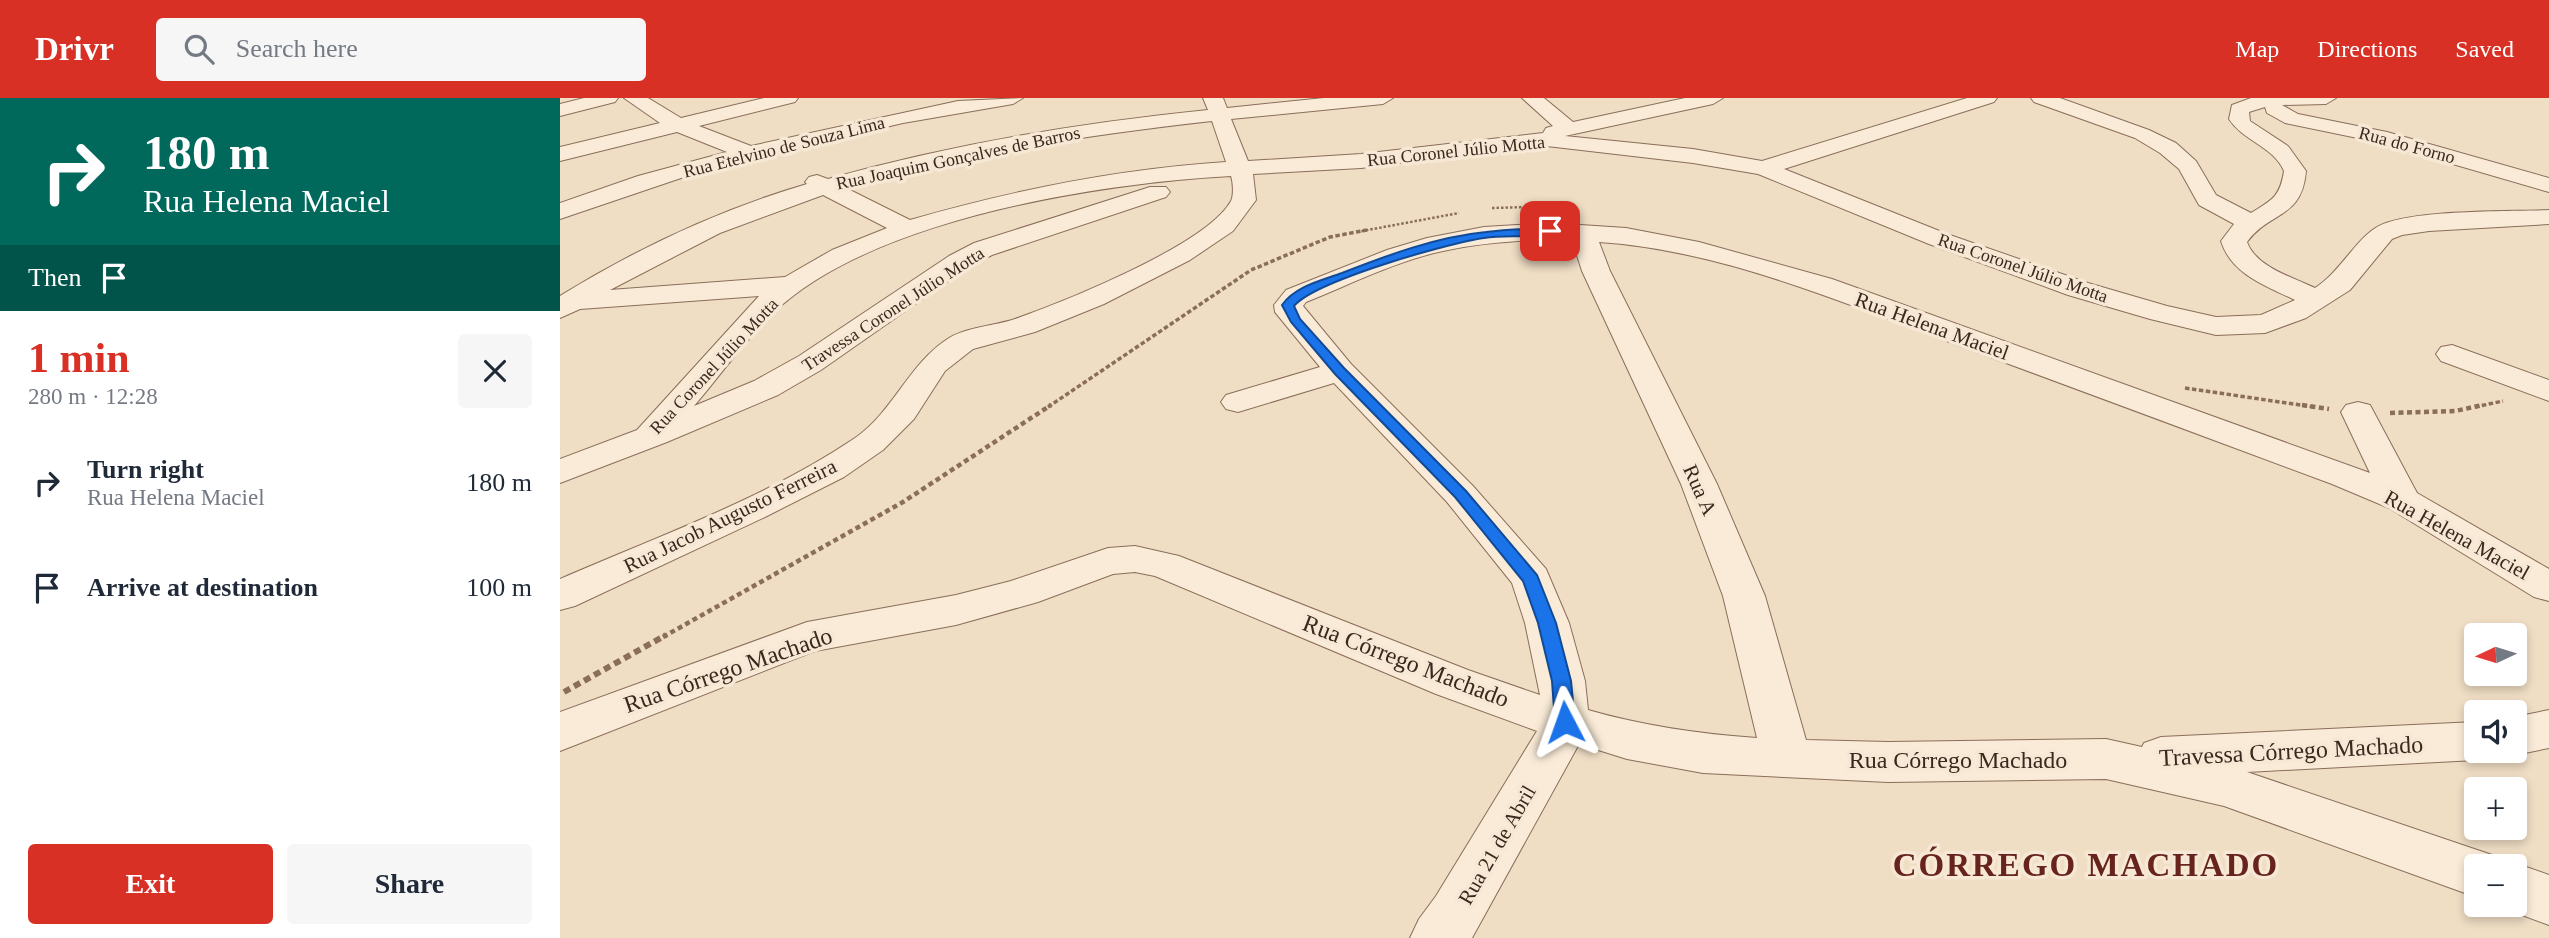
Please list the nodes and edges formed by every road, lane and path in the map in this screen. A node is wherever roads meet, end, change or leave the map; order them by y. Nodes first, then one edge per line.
1 (608, 98) edge
2 (634, 98) edge
3 (788, 98) edge
4 (1013, 98) edge
5 (1383, 98) edge
6 (1532, 98) edge
7 (1713, 98) edge
8 (1987, 98) edge
9 (2041, 98) edge
10 (2326, 98) edge
11 (2274, 100) junction
12 (1216, 106) edge
13 (560, 110) edge
14 (676, 124) junction
15 (1567, 127) junction
16 (1538, 139) junction
17 (749, 152) junction
18 (560, 154) edge
19 (1763, 168) junction
20 (1231, 169) junction
21 (2549, 185) edge
22 (826, 186) junction
23 (1541, 208) dead end
24 (1488, 209) dead end
25 (560, 212) edge
26 (1462, 213) dead end
27 (2549, 217) edge
28 (2252, 224) junction
29 (907, 229) junction
30 (1583, 233) junction
31 (791, 285) junction
32 (2316, 299) junction
33 (563, 305) edge
34 (2452, 354) dead end
35 (1339, 371) junction
36 (2176, 386) dead end
37 (2549, 391) edge
38 (2509, 400) dead end
39 (1238, 402) dead end
40 (2358, 412) junction
41 (649, 437) junction
42 (560, 472) edge
43 (2402, 500) junction
44 (2549, 587) edge
45 (560, 596) edge
46 (560, 694) edge
47 (1565, 722) junction
48 (2549, 729) edge
49 (560, 732) edge
50 (2527, 734) edge
51 (2464, 742) edge
52 (1787, 759) junction
53 (2106, 760) junction
54 (2464, 869) edge
55 (2527, 892) edge
56 (2549, 900) edge
57 (1439, 938) edge

1 - 13 street
2 - 14 street
3 - 14 street
4 - 17 street, Rua Etelvino de Souza Lima
5 - 12 street, Rua Joaquim Gonçalves de Barros
6 - 15 street
7 - 15 street
8 - 19 street
9 - 28 street
10 - 11 street
11 - 21 street, Rua do Forno
11 - 28 street
12 - 20 street
12 - 22 street, Rua Joaquim Gonçalves de Barros
14 - 17 street
14 - 18 street
15 - 16 street
16 - 19 street, Rua Coronel Júlio Motta
16 - 20 street, Rua Coronel Júlio Motta
17 - 22 street
17 - 25 street, Rua Etelvino de Souza Lima
19 - 32 street, Rua Coronel Júlio Motta
20 - 29 street, Rua Coronel Júlio Motta
20 - 41 street, Travessa Coronel Júlio Motta
20 - 45 street, Rua Jacob Augusto Ferreira
22 - 29 street
22 - 33 street, Rua Joaquim Gonçalves de Barros
23 - 24 path
26 - 46 path
27 - 32 street, Rua Coronel Júlio Motta
28 - 32 street
29 - 31 street, Rua Coronel Júlio Motta
30 - 35 street, Rua Helena Maciel
30 - 43 street, Rua Helena Maciel
30 - 52 street, Rua A
31 - 33 street
31 - 41 street, Rua Coronel Júlio Motta
34 - 37 street
35 - 39 street
35 - 47 street
36 - 40 path
38 - 40 path
40 - 43 street
41 - 42 street, Rua Coronel Júlio Motta
43 - 44 street, Rua Helena Maciel
47 - 49 street, Rua Córrego Machado
47 - 52 street, Rua Córrego Machado
47 - 57 street, Rua 21 de Abril
48 - 50 street
51 - 53 street, Travessa Córrego Machado
52 - 53 street, Rua Córrego Machado
53 - 54 street, Rua Córrego Machado
55 - 56 street

